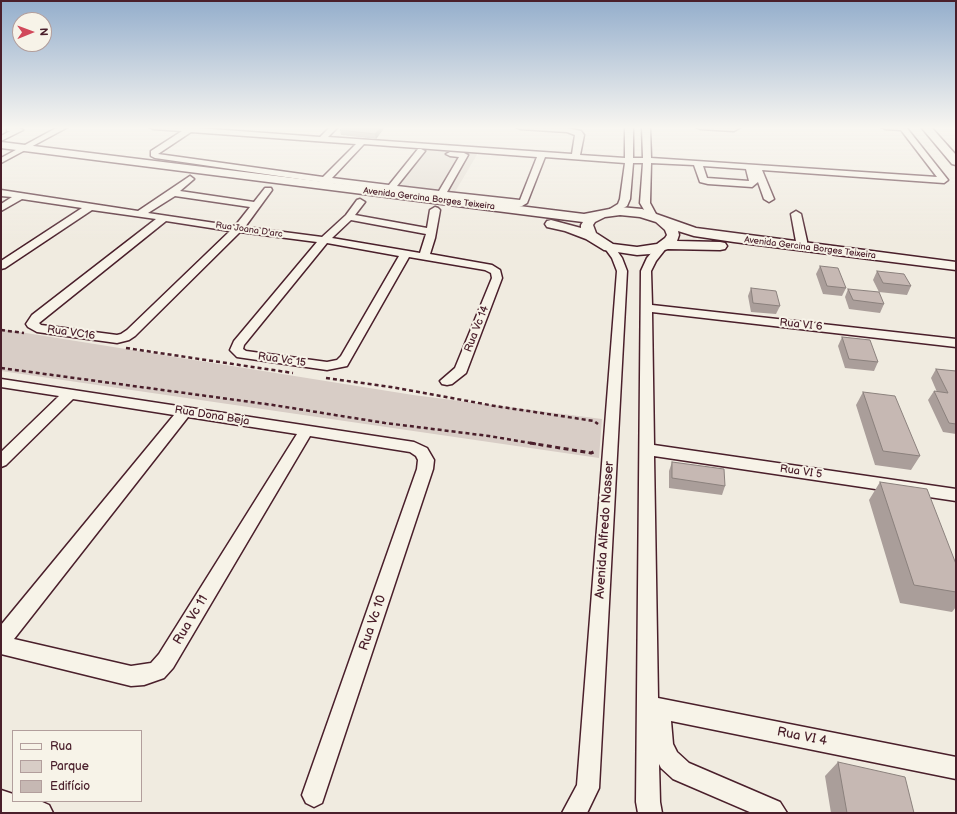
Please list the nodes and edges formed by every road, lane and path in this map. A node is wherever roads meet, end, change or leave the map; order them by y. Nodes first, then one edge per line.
1 (73, 165) edge
2 (156, 165) edge
3 (211, 165) edge
4 (340, 165) edge
5 (409, 165) edge
6 (458, 165) edge
7 (538, 165) edge
8 (629, 165) edge
9 (647, 165) edge
10 (699, 165) edge
11 (726, 165) edge
12 (932, 165) edge
13 (754, 167) junction
14 (179, 168) junction
15 (202, 171) junction
16 (168, 176) junction
17 (190, 179) junction
18 (323, 183) junction
19 (391, 188) junction
20 (268, 190) junction
21 (1, 193) edge
22 (173, 193) junction
23 (291, 193) dead end
24 (442, 194) junction
25 (21, 196) junction
26 (768, 199) dead end
27 (344, 200) dead end
28 (360, 202) junction
29 (375, 204) dead end
30 (257, 205) junction
31 (390, 205) dead end
32 (91, 206) junction
33 (1, 208) edge
34 (435, 210) junction
35 (610, 212) junction
36 (141, 213) junction
37 (796, 214) dead end
38 (596, 216) junction
39 (652, 216) junction
40 (164, 217) junction
41 (349, 217) junction
42 (666, 223) junction
43 (238, 229) junction
44 (430, 232) junction
45 (591, 236) junction
46 (324, 240) junction
47 (609, 246) junction
48 (663, 246) junction
49 (802, 247) junction
50 (406, 253) junction
51 (424, 256) junction
52 (1, 266) edge
53 (956, 266) edge
54 (496, 272) joint
55 (956, 276) edge
56 (646, 308) junction
57 (1, 330) edge
58 (25, 333) dead end
59 (956, 342) edge
60 (120, 348) dead end
61 (1, 368) edge
62 (294, 374) dead end
63 (325, 377) dead end
64 (448, 381) dead end
65 (1, 383) edge
66 (70, 394) junction
67 (184, 412) junction
68 (597, 430) dead end
69 (306, 431) junction
70 (596, 444) dead end
71 (646, 449) junction
72 (422, 452) joint
73 (1, 461) edge
74 (956, 495) edge
75 (1, 640) edge
76 (1, 645) edge
77 (653, 707) junction
78 (956, 768) edge
79 (314, 795) dead end
80 (1, 802) edge
81 (750, 807) edge
82 (41, 813) edge
83 (574, 813) edge
84 (650, 813) edge
85 (775, 813) edge

1 - 16 main road
2 - 14 main road, Avenida Gercina Borges Teixeira
3 - 18 street
4 - 18 street
5 - 19 street
6 - 24 street
7 - 24 street
8 - 35 street
9 - 39 street
10 - 13 street
11 - 13 street
12 - 13 street
13 - 26 street
14 - 15 main road, Avenida Gercina Borges Teixeira
14 - 16 main road
15 - 17 main road
15 - 18 main road, Avenida Gercina Borges Teixeira
16 - 17 main road
17 - 20 main road
17 - 22 street
18 - 19 street
18 - 38 main road, Avenida Gercina Borges Teixeira
19 - 24 street
20 - 23 main road
20 - 30 street
21 - 25 street, Rua Joana D'arc
22 - 30 street
22 - 36 street
25 - 32 street, Rua Joana D'arc
25 - 33 street
27 - 28 main road, Avenida Gercina Borges Teixeira
28 - 29 main road, Avenida Gercina Borges Teixeira
28 - 41 street
30 - 43 street
31 - 34 main road, Avenida Gercina Borges Teixeira
32 - 36 street, Rua Joana D'arc
32 - 52 street
34 - 44 street
34 - 45 main road, Avenida Gercina Borges Teixeira
35 - 38 main road, Avenida Gercina Borges Teixeira
35 - 39 main road, Avenida Gercina Borges Teixeira
36 - 40 street, Rua Joana D'arc
37 - 49 street
38 - 45 main road
39 - 42 main road, Avenida Gercina Borges Teixeira
40 - 43 street, Rua Joana D'arc
40 - 43 street, Rua VC16
41 - 44 street
41 - 46 street
42 - 48 main road
42 - 49 main road, Avenida Gercina Borges Teixeira
43 - 46 street, Rua Joana D'arc
44 - 51 street
45 - 47 main road, Avenida Gercina Borges Teixeira
46 - 50 street, Rua Joana D'arc
46 - 50 street, Rua Vc 15
47 - 48 main road, Avenida Gercina Borges Teixeira
47 - 83 street, Avenida Alfredo Nasser
48 - 55 main road, Avenida Gercina Borges Teixeira
48 - 56 street
49 - 53 main road, Avenida Gercina Borges Teixeira
50 - 51 street, Rua Joana D'arc
51 - 54 street, Rua Joana D'arc
54 - 64 street, Rua Vc 14
56 - 59 street, Rua VI 6
56 - 71 street
57 - 58 path
60 - 62 path
61 - 70 path
63 - 68 path
65 - 66 street, Rua Dona Beja
66 - 67 street, Rua Dona Beja
66 - 73 street
67 - 69 street, Rua Dona Beja
67 - 75 street
69 - 72 street, Rua Dona Beja
69 - 76 street, Rua Vc 11
71 - 74 street, Rua VI 5
71 - 77 street
72 - 79 street, Rua Vc 10
77 - 78 street, Rua VI 4
77 - 81 street
77 - 84 street
80 - 82 street
81 - 85 street

